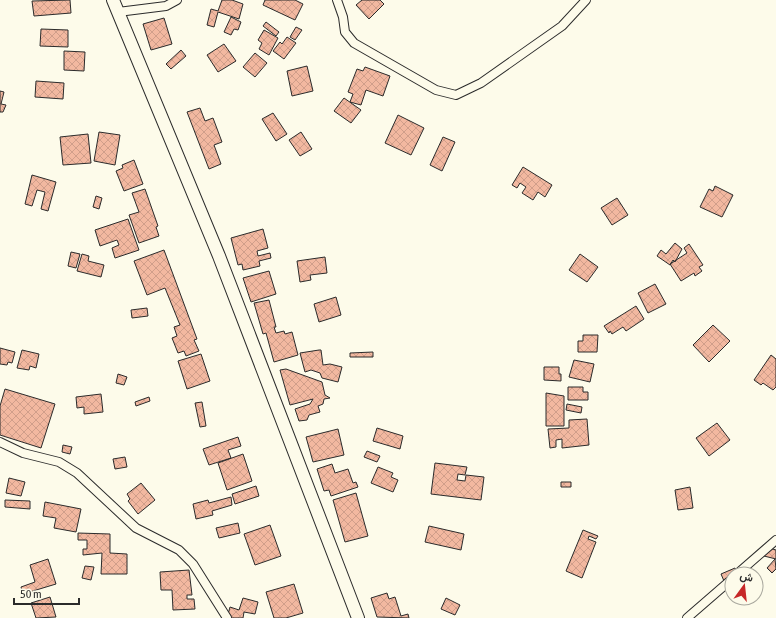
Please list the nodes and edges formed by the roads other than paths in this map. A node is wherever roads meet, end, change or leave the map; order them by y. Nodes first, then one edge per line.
1 (113, 0) edge
2 (177, 0) edge
3 (337, 0) edge
4 (586, 0) edge
5 (118, 12) junction
6 (0, 442) edge
7 (776, 540) edge
8 (746, 566) edge
9 (724, 586) edge
10 (227, 618) edge
11 (358, 618) edge
12 (687, 618) edge

1 - 5 main road
2 - 5 street
3 - 4 street
5 - 11 main road
6 - 10 street
7 - 8 street
9 - 12 street

